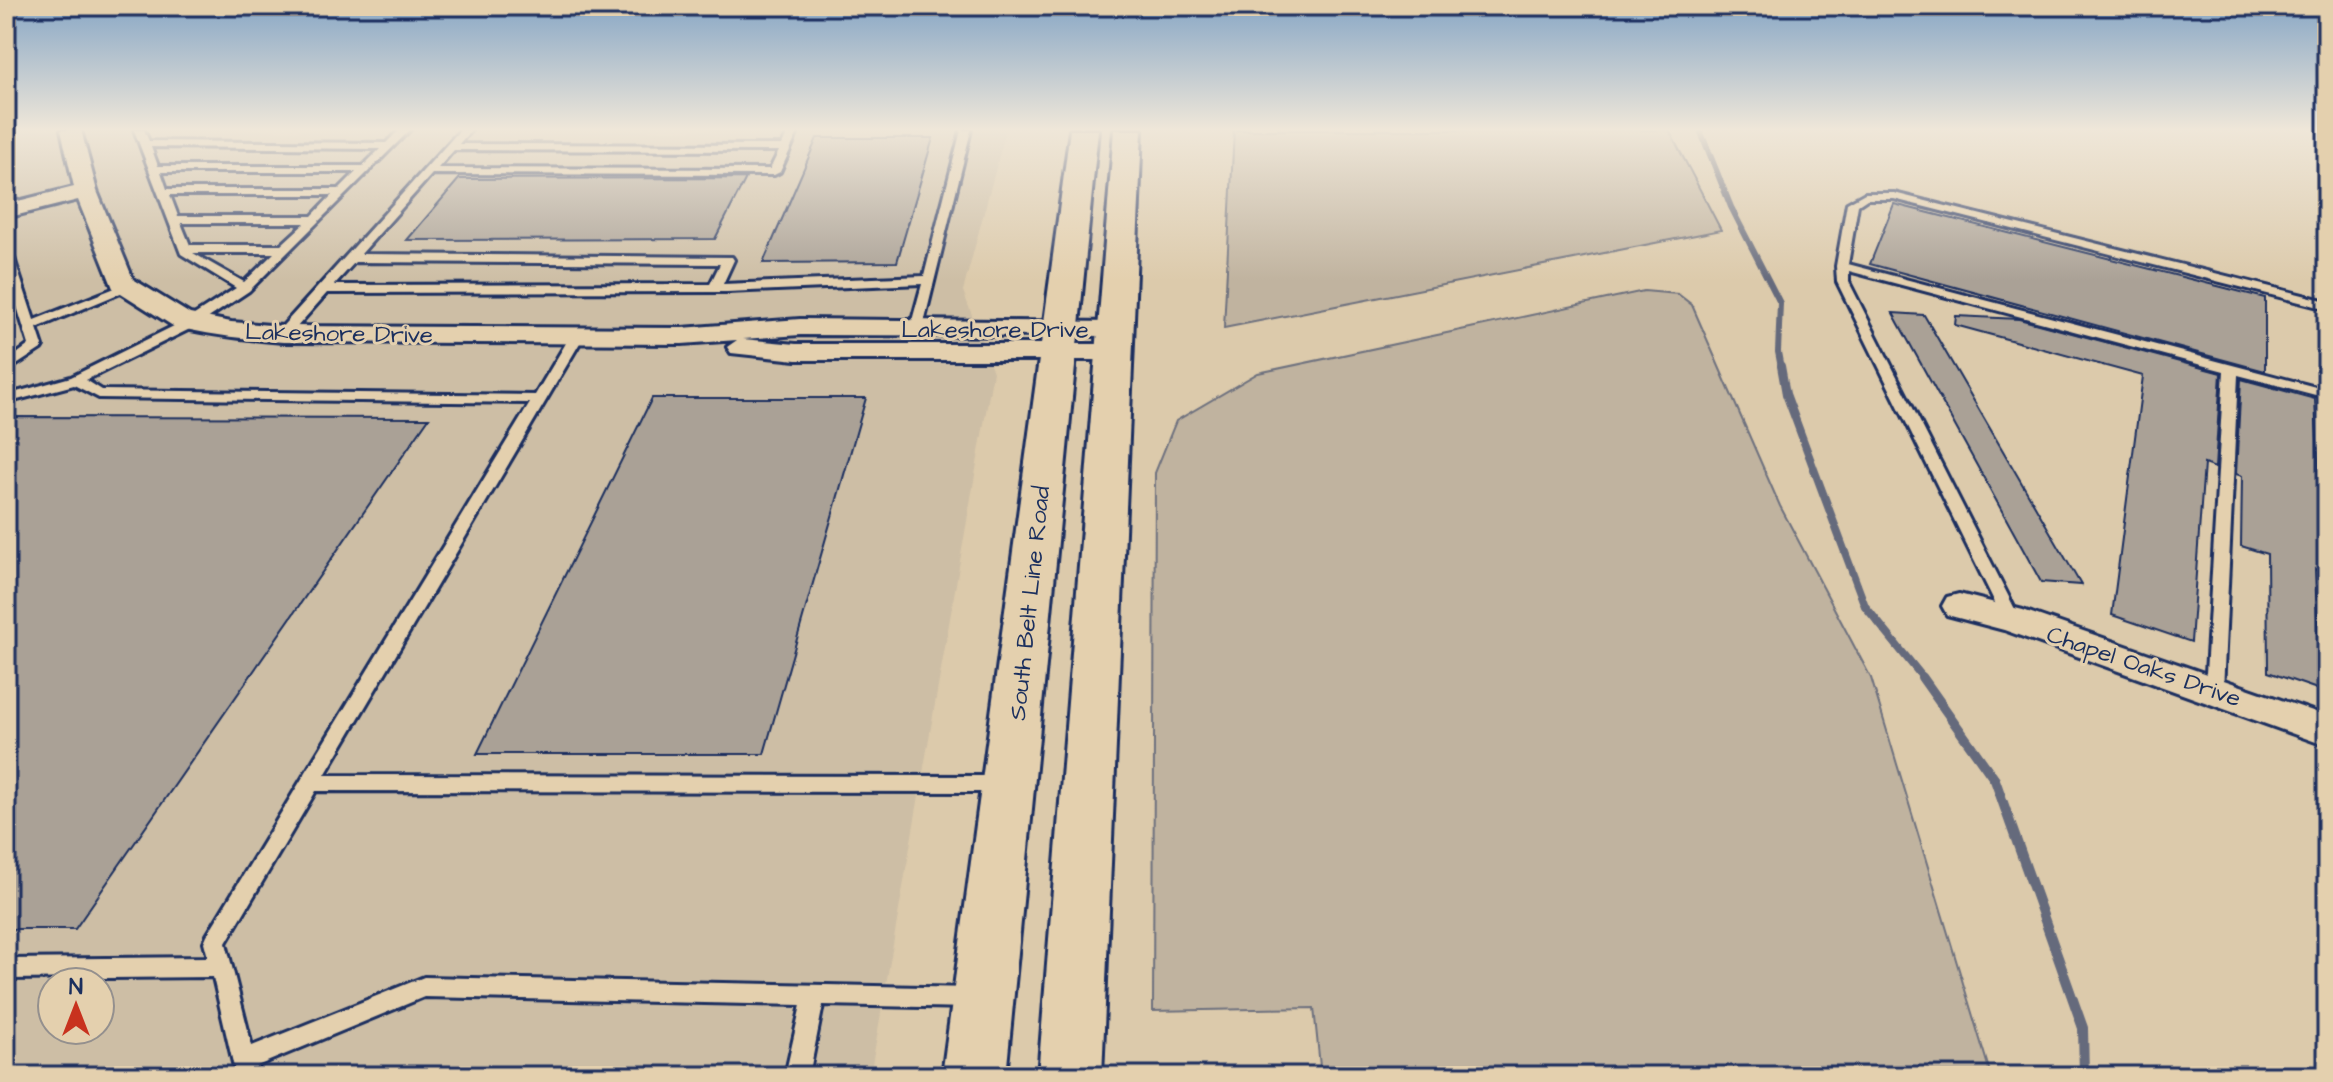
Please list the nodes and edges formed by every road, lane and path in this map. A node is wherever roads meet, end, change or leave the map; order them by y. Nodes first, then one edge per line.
1 (83, 180) edge
2 (158, 180) edge
3 (354, 180) edge
4 (420, 180) edge
5 (954, 180) edge
6 (1078, 180) edge
7 (1125, 180) edge
8 (86, 191) junction
9 (163, 192) junction
10 (342, 192) junction
11 (6, 211) edge
12 (314, 219) junction
13 (174, 220) junction
14 (185, 249) junction
15 (284, 249) junction
16 (6, 252) edge
17 (351, 258) junction
18 (1842, 266) junction
19 (929, 280) junction
20 (129, 287) junction
21 (245, 288) junction
22 (715, 288) junction
23 (323, 289) junction
24 (2327, 305) edge
25 (193, 322) junction
26 (30, 326) junction
27 (917, 328) junction
28 (283, 334) junction
29 (577, 336) junction
30 (682, 336) junction
31 (1057, 341) junction
32 (1116, 341) junction
33 (6, 368) edge
34 (2231, 369) junction
35 (76, 380) junction
36 (2327, 394) edge
37 (6, 399) edge
38 (539, 399) junction
39 (1959, 606) dead end
40 (2011, 619) junction
41 (2214, 690) junction
42 (2327, 731) edge
43 (310, 783) junction
44 (1009, 784) junction
45 (221, 967) junction
46 (6, 969) edge
47 (814, 995) junction
48 (982, 998) junction
49 (246, 1068) edge
50 (797, 1076) edge
51 (974, 1076) edge
52 (1070, 1076) edge

1 - 8 street, Lakeshore Drive
2 - 9 lane
3 - 10 lane
4 - 17 lane
5 - 19 lane
6 - 31 main road, South Belt Line Road
7 - 32 main road
8 - 11 street
8 - 20 street, Lakeshore Drive
9 - 10 lane
9 - 13 lane
10 - 12 lane
12 - 13 lane
12 - 15 lane
13 - 14 lane
14 - 15 lane
14 - 21 lane
15 - 21 lane
16 - 26 lane
17 - 22 lane
17 - 23 lane
18 - 24 lane
18 - 34 lane
18 - 40 lane
19 - 22 lane
19 - 27 lane
20 - 25 street, Lakeshore Drive
20 - 26 lane
21 - 25 lane
22 - 23 lane
23 - 28 lane
25 - 28 street, Lakeshore Drive
25 - 35 lane
26 - 33 lane
27 - 30 street, Lakeshore Drive
27 - 31 street, Lakeshore Drive
28 - 29 street, Lakeshore Drive
29 - 30 street, Lakeshore Drive
29 - 38 lane
30 - 31 street, Lakeshore Drive
31 - 32 street, Lakeshore Drive
31 - 44 main road, South Belt Line Road
32 - 52 main road
34 - 36 lane
34 - 41 lane
35 - 37 lane
35 - 38 lane
38 - 43 lane
39 - 40 street, Chapel Oaks Drive
40 - 41 street, Chapel Oaks Drive
41 - 42 street, Chapel Oaks Drive
43 - 44 lane
43 - 45 lane
44 - 48 main road, South Belt Line Road
45 - 46 lane
45 - 49 lane
47 - 48 lane
47 - 49 lane
47 - 50 lane
48 - 51 main road, South Belt Line Road

